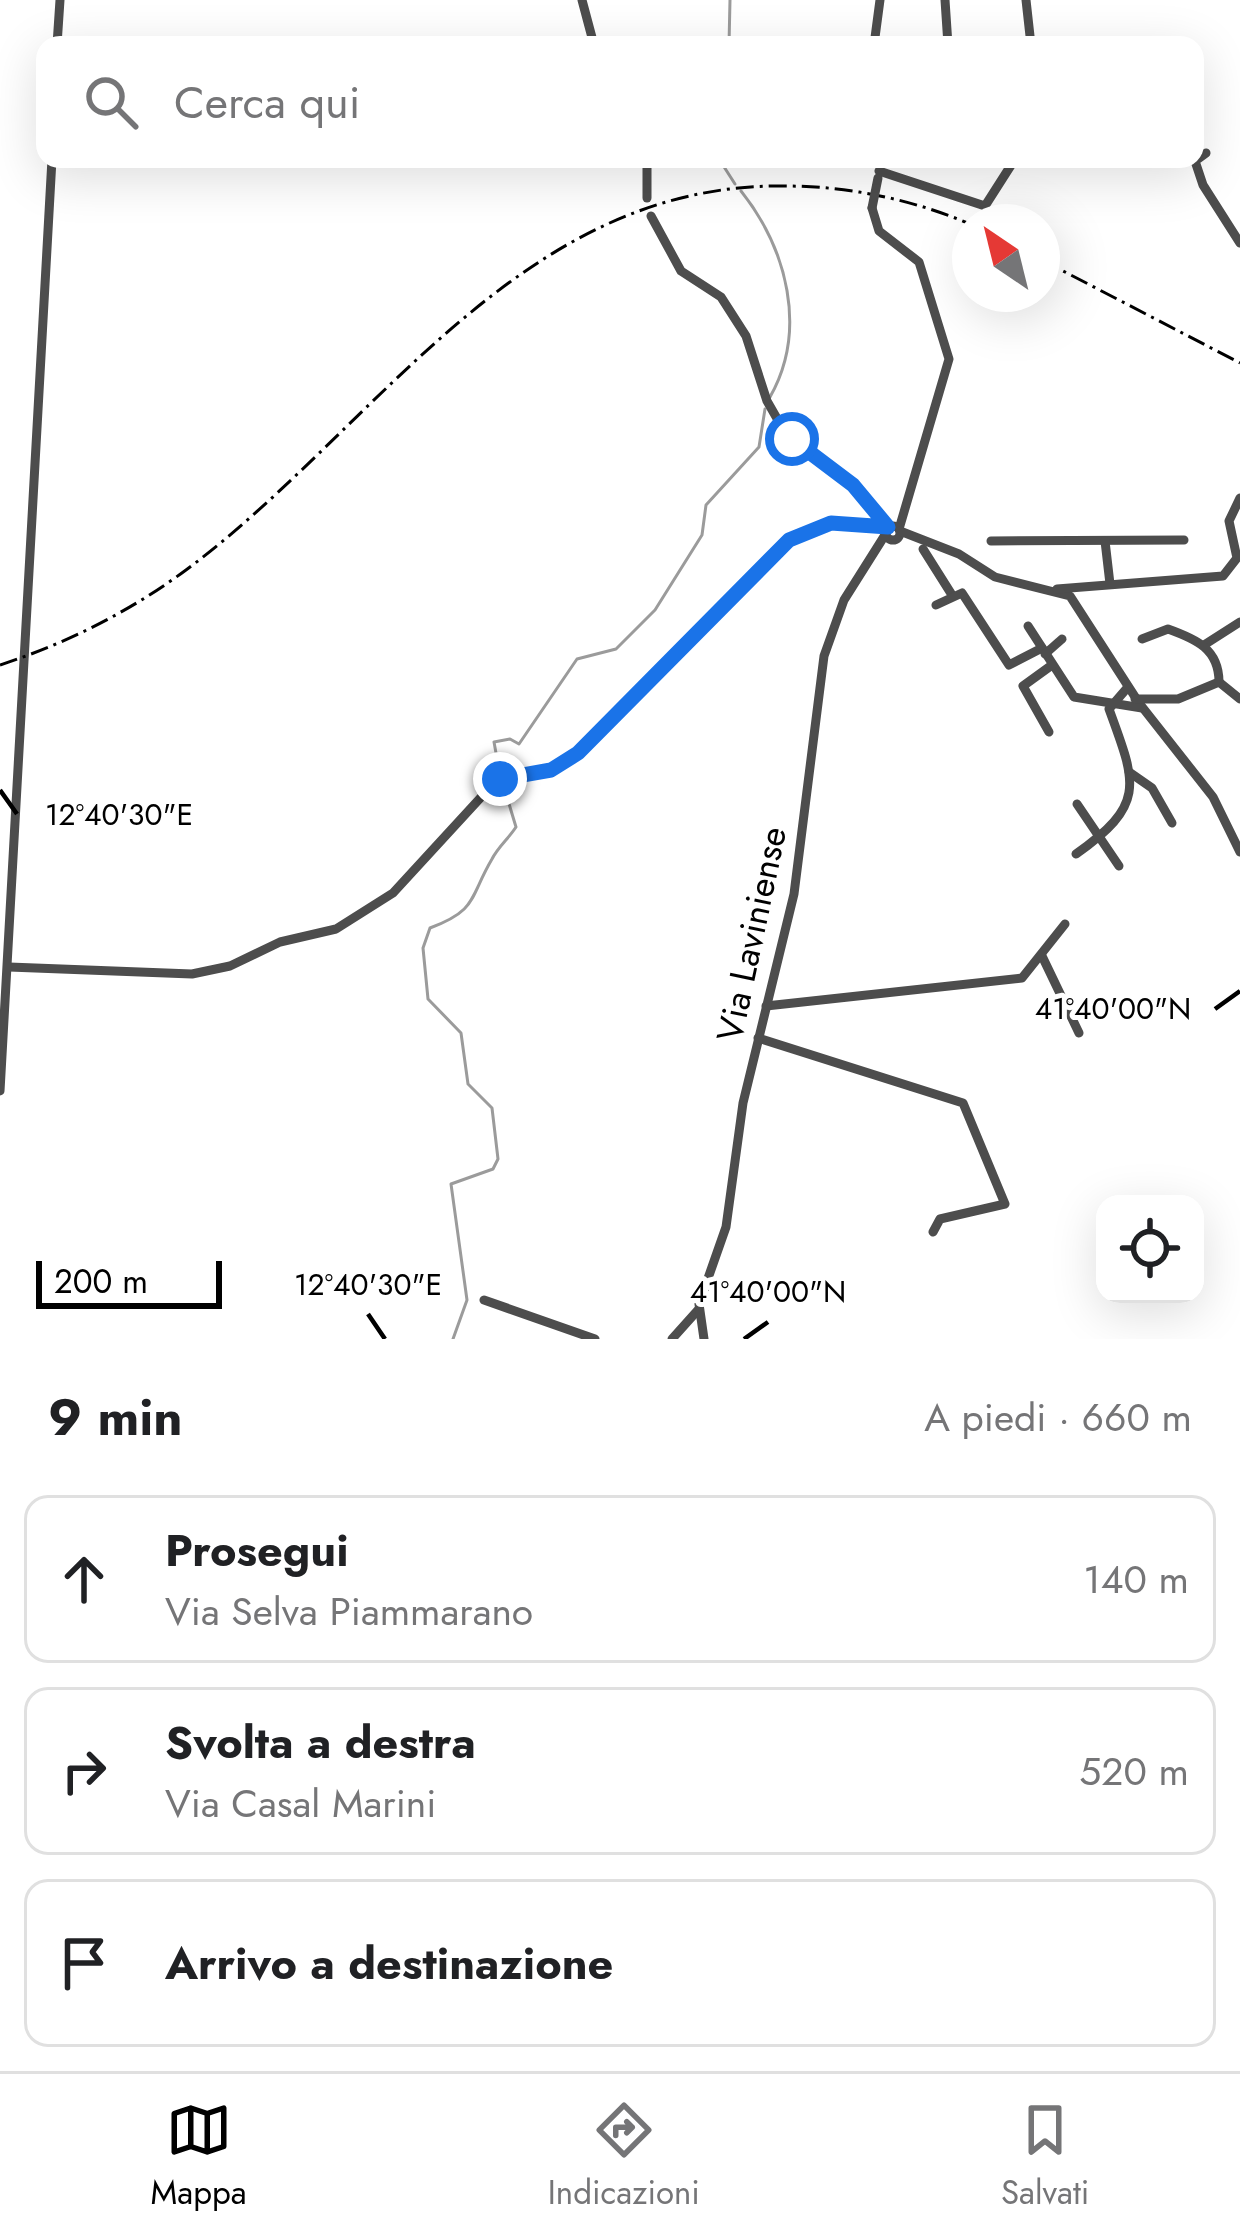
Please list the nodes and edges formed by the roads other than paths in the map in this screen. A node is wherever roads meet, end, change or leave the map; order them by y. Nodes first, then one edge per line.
1 (60, 0) edge
2 (582, 0) edge
3 (880, 0) edge
4 (945, 0) edge
5 (1026, 0) edge
6 (58, 36) edge
7 (592, 36) edge
8 (875, 36) edge
9 (947, 36) edge
10 (1030, 36) edge
11 (52, 168) edge
12 (647, 168) edge
13 (1010, 168) edge
14 (1198, 168) edge
15 (879, 169) edge
16 (647, 198) dead end
17 (651, 216) dead end
18 (1240, 243) edge
19 (1240, 498) edge
20 (894, 532) junction
21 (1184, 540) dead end
22 (1105, 541) junction
23 (992, 542) dead end
24 (923, 549) dead end
25 (1110, 584) junction
26 (1083, 585) junction
27 (1057, 589) junction
28 (952, 595) junction
29 (936, 605) dead end
30 (1084, 616) junction
31 (1240, 622) edge
32 (1028, 626) dead end
33 (1061, 639) dead end
34 (1142, 639) dead end
35 (1204, 645) junction
36 (1044, 651) junction
37 (1052, 665) junction
38 (1219, 682) junction
39 (1128, 687) junction
40 (1240, 699) edge
41 (1112, 703) junction
42 (1139, 704) junction
43 (1049, 732) dead end
44 (1129, 772) junction
45 (1077, 804) dead end
46 (1172, 824) dead end
47 (1236, 831) edge
48 (1100, 837) junction
49 (1240, 852) edge
50 (1076, 854) dead end
51 (1119, 866) dead end
52 (1065, 924) dead end
53 (1042, 956) junction
54 (9, 967) junction
55 (766, 1006) junction
56 (1079, 1033) dead end
57 (758, 1038) junction
58 (0, 1091) edge
59 (933, 1232) dead end
60 (484, 1300) dead end
61 (698, 1310) junction
62 (595, 1339) edge
63 (672, 1339) edge
64 (704, 1339) edge

1 - 6 street
2 - 7 street
3 - 8 street
4 - 9 street
5 - 10 street
11 - 54 street
12 - 16 street
13 - 15 street
14 - 18 street
15 - 20 street, Via Laviniense, bridge
17 - 20 street
19 - 25 street
20 - 27 street
20 - 54 street
20 - 55 street, Via Laviniense
21 - 22 street
22 - 23 street
22 - 25 street
24 - 28 street
25 - 26 street
26 - 27 street
26 - 30 street
27 - 30 street
28 - 29 street
28 - 36 street
30 - 39 street
31 - 35 street
32 - 36 street
33 - 36 street
34 - 35 street
35 - 38 street
36 - 37 street
37 - 41 street
37 - 43 street
38 - 40 street
38 - 42 street
39 - 41 street
39 - 42 street
41 - 42 street
41 - 44 street
42 - 47 street
44 - 46 street
44 - 48 street
45 - 48 street
47 - 49 street
48 - 50 street
48 - 51 street
52 - 53 street
53 - 55 street
53 - 56 street
54 - 58 street
55 - 57 street, Via Laviniense
57 - 59 street
57 - 61 street, Via Laviniense
60 - 62 street
61 - 63 street
61 - 64 street

